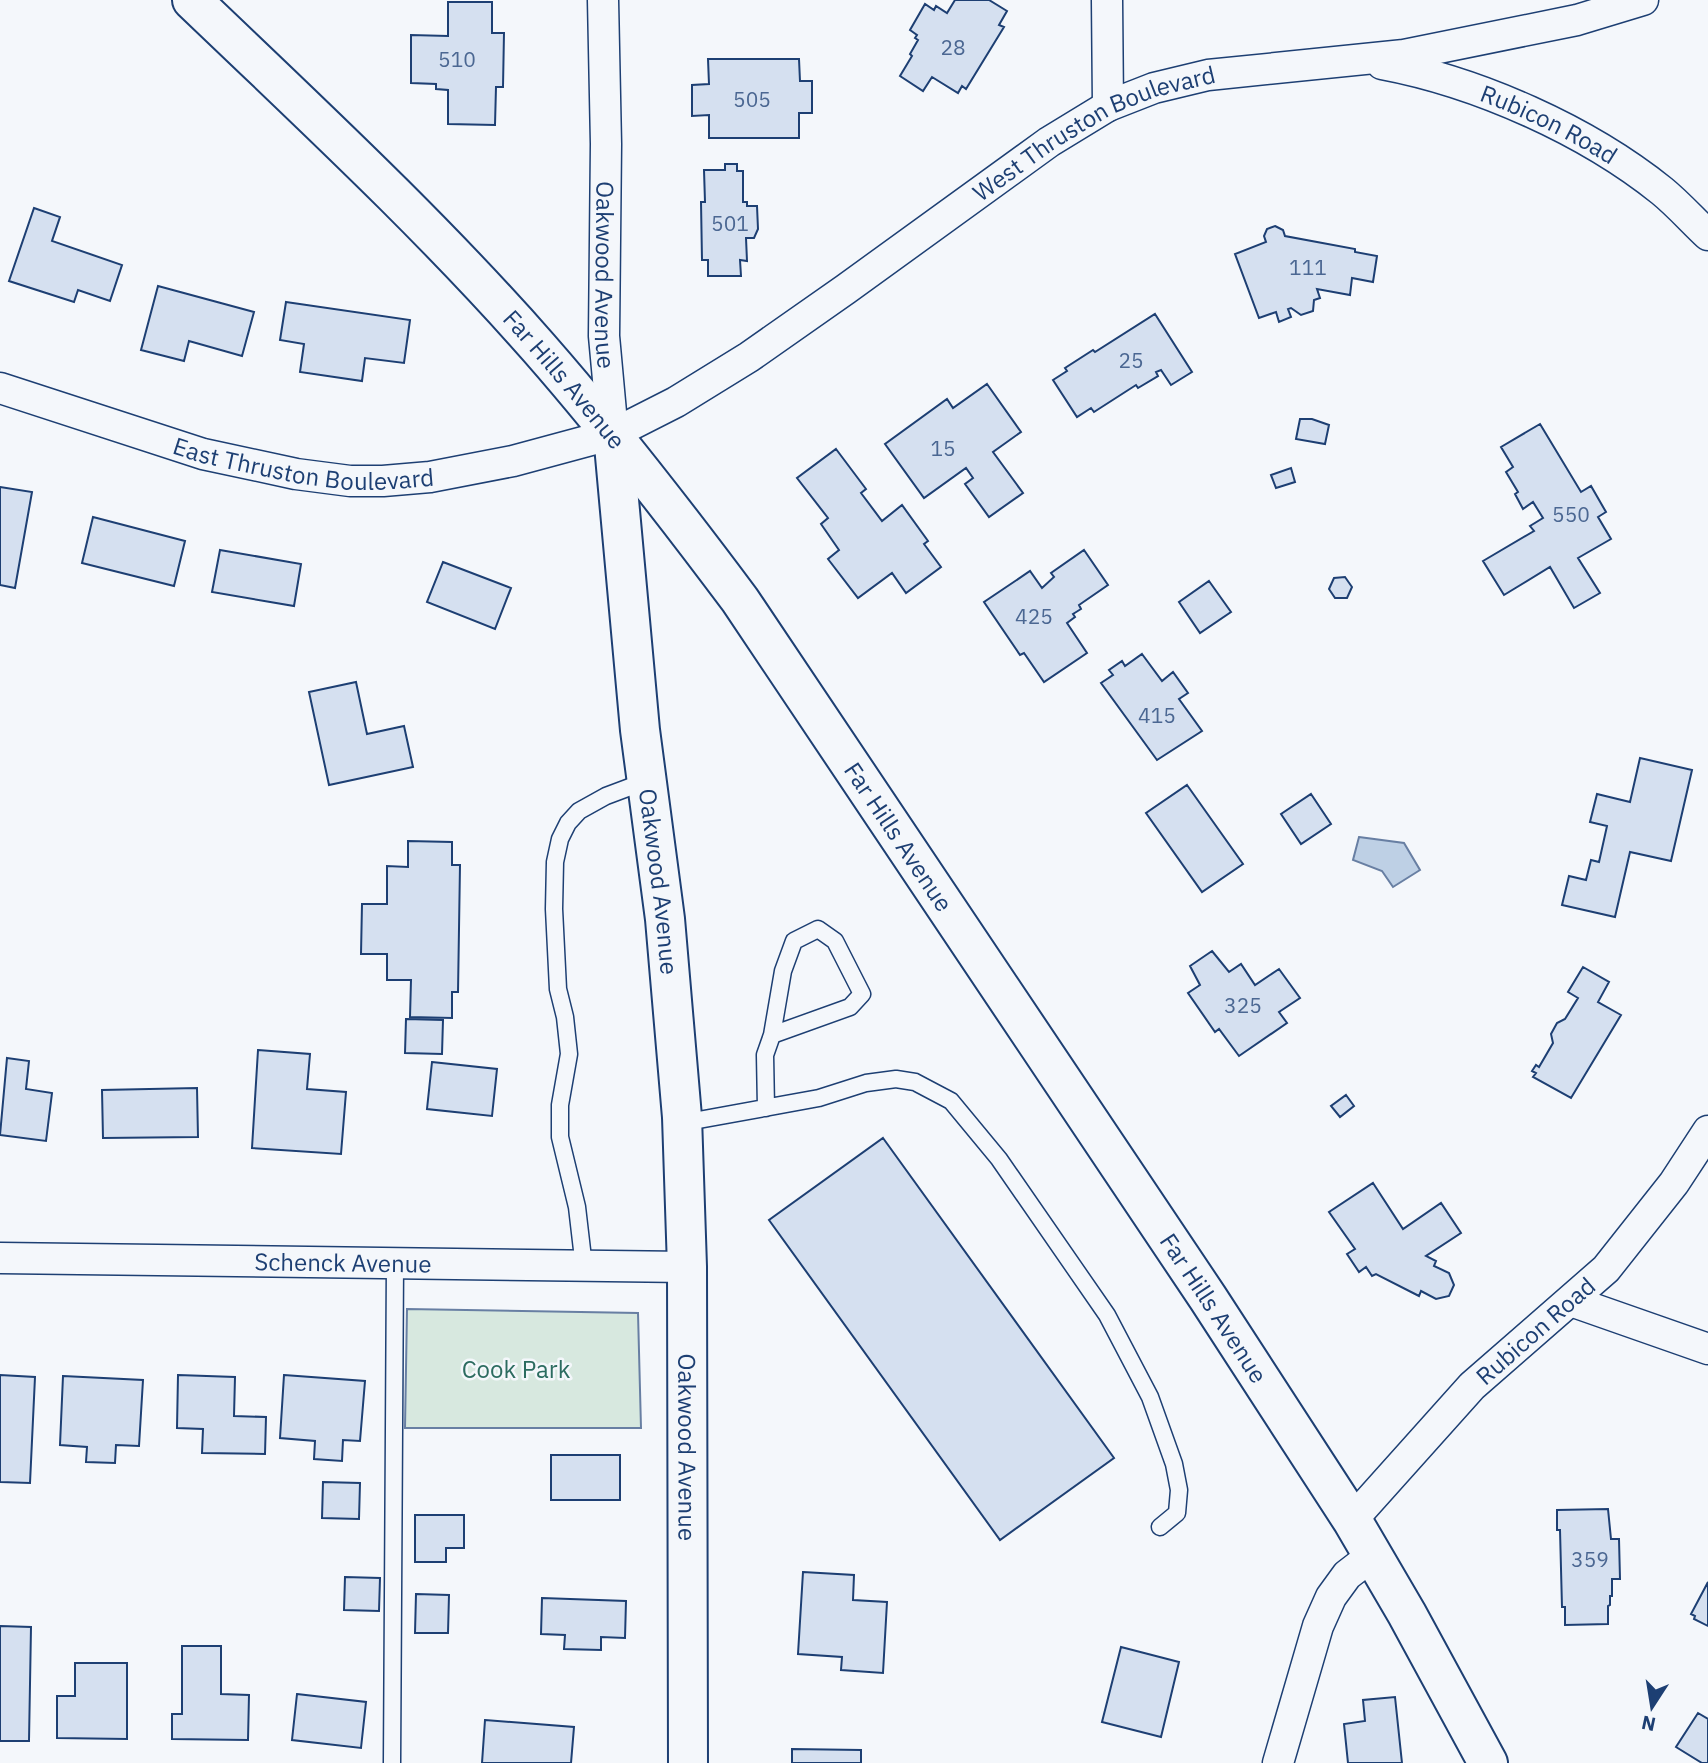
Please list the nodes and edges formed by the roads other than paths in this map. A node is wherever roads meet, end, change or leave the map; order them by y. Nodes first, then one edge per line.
1 (192, 0) edge
2 (603, 0) edge
3 (1107, 0) edge
4 (1643, 0) edge
5 (1364, 61) junction
6 (1108, 106) junction
7 (1708, 236) edge
8 (0, 388) edge
9 (613, 434) junction
10 (646, 781) junction
11 (772, 1035) junction
12 (766, 1108) junction
13 (682, 1123) junction
14 (1708, 1131) edge
15 (0, 1258) edge
16 (394, 1262) junction
17 (584, 1267) junction
18 (687, 1267) junction
19 (1571, 1301) junction
20 (1708, 1349) edge
21 (1352, 1520) junction
22 (1160, 1527) dead end
23 (1373, 1555) junction
24 (392, 1763) edge
25 (688, 1763) edge
26 (1278, 1763) edge
27 (1488, 1763) edge

1 - 9 main road, Far Hills Avenue
2 - 9 street, Oakwood Avenue
3 - 6 street
4 - 5 street, West Thruston Boulevard
5 - 6 street, West Thruston Boulevard
5 - 7 street, Rubicon Road
6 - 9 street, West Thruston Boulevard
8 - 9 street, East Thruston Boulevard
9 - 10 main road, Oakwood Avenue
9 - 21 main road, Far Hills Avenue
10 - 13 main road, Oakwood Avenue
10 - 17 lane
11 - 11 lane
11 - 12 lane
12 - 13 lane
12 - 22 lane
13 - 18 main road, Oakwood Avenue
14 - 19 street, Rubicon Road
15 - 16 street, Schenck Avenue
16 - 17 street, Schenck Avenue
16 - 24 lane
17 - 18 street, Schenck Avenue
18 - 25 main road, Oakwood Avenue
19 - 20 street
19 - 21 street, Rubicon Road
21 - 23 main road, Far Hills Avenue
23 - 26 street
23 - 27 main road, Far Hills Avenue

